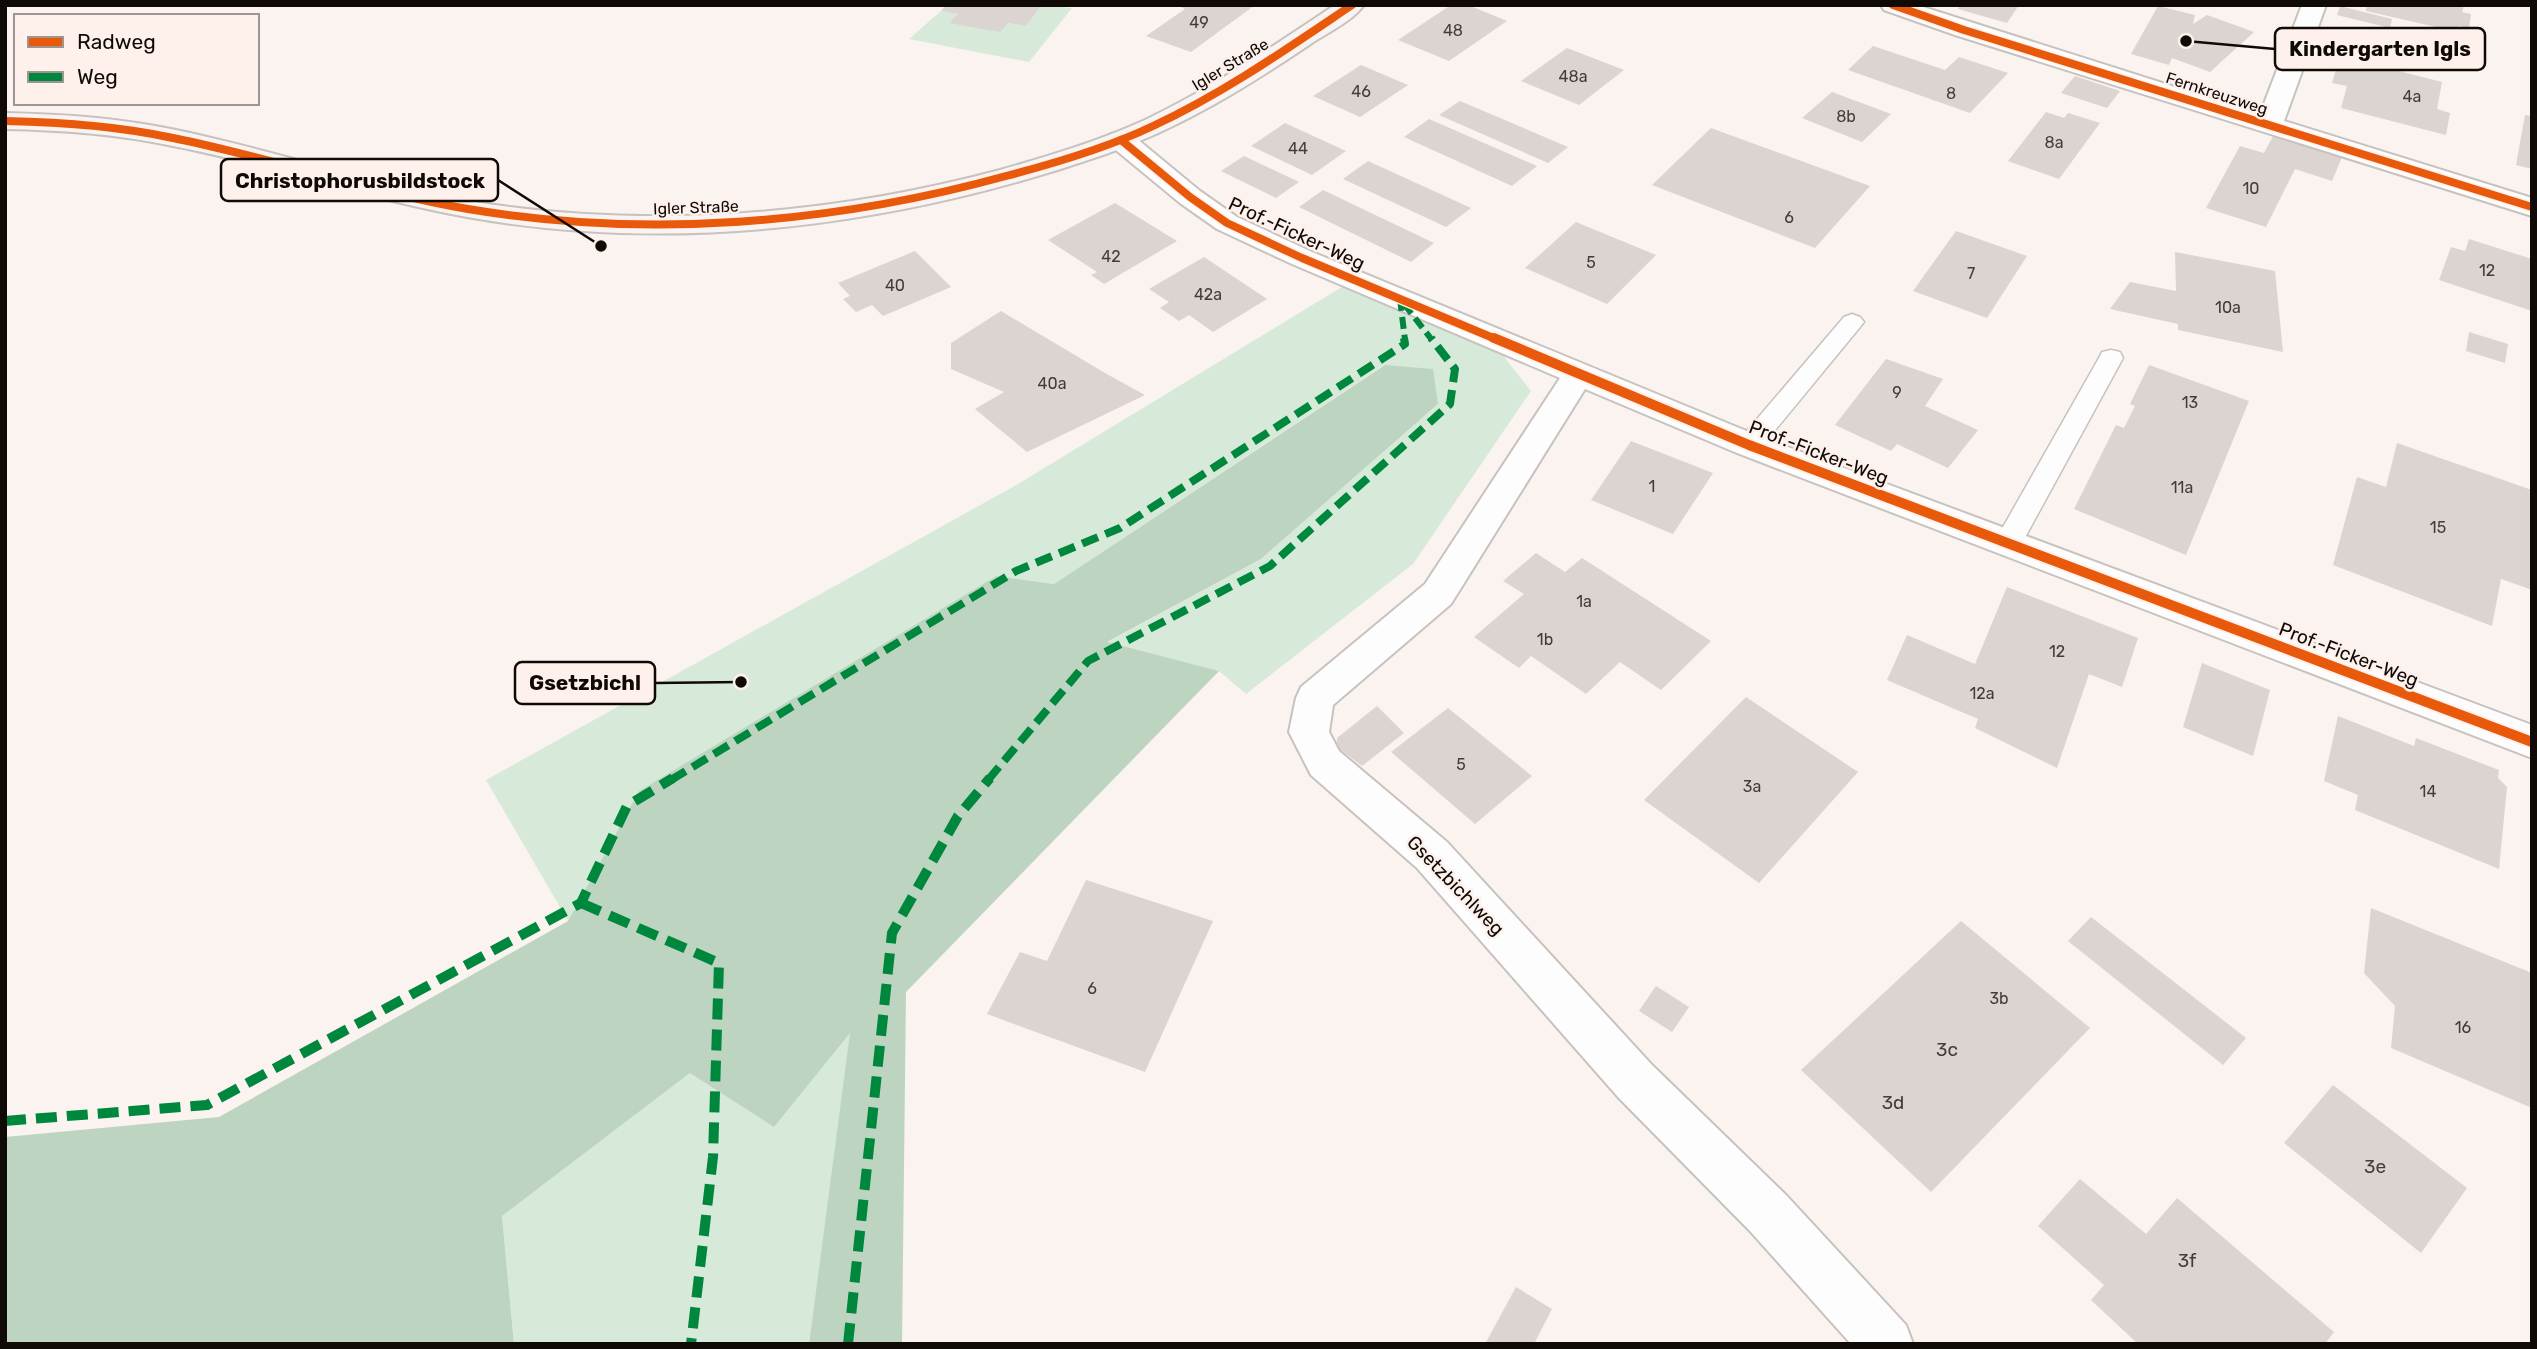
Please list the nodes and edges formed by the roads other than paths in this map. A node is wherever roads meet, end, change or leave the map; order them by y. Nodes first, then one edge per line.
1 (1352, 5) edge
2 (1893, 5) edge
3 (2314, 5) edge
4 (5, 121) edge
5 (2269, 126) junction
6 (1121, 140) junction
7 (2532, 208) edge
8 (1852, 322) dead end
9 (2111, 358) dead end
10 (1579, 373) junction
11 (1749, 445) junction
12 (2008, 543) junction
13 (2532, 742) edge
14 (1887, 1344) edge

1 - 6 main road, Igler Straße
2 - 5 street, Fernkreuzweg
3 - 5 street
4 - 6 main road, Igler Straße
5 - 7 street, Fernkreuzweg
6 - 10 street, Prof.-Ficker-Weg
8 - 11 lane
9 - 12 lane
10 - 11 street, Prof.-Ficker-Weg
10 - 14 street, Gsetzbichlweg
11 - 12 street, Prof.-Ficker-Weg
12 - 13 street, Prof.-Ficker-Weg

